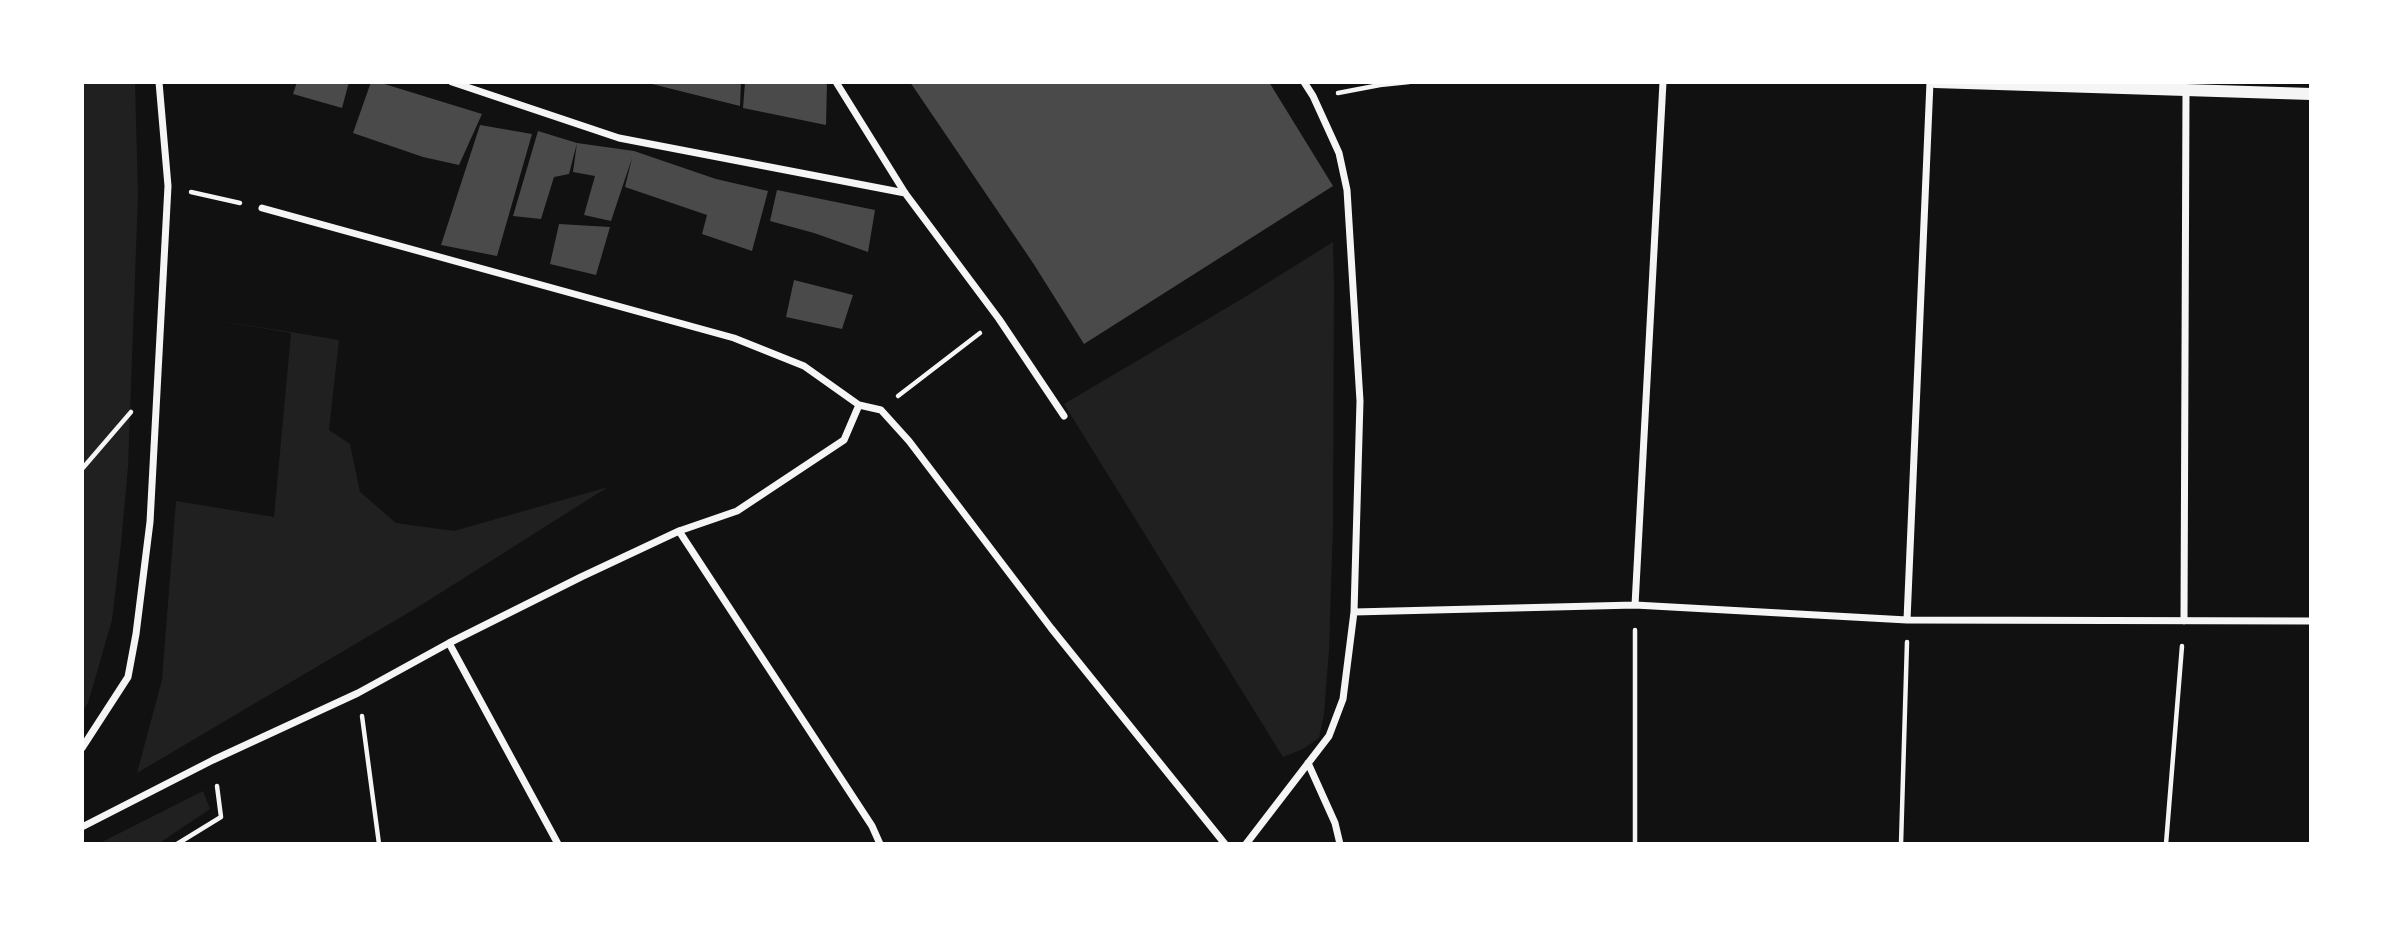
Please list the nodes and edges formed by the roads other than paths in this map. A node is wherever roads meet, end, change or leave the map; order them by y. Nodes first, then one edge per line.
1 (159, 82) edge
2 (452, 82) edge
3 (836, 82) edge
4 (1304, 82) edge
5 (1663, 82) edge
6 (1930, 82) edge
7 (1935, 82) edge
8 (2186, 90) junction
9 (2311, 94) edge
10 (905, 194) junction
11 (262, 208) road end
12 (859, 405) junction
13 (1064, 416) dead end
14 (679, 531) junction
15 (1635, 605) junction
16 (1354, 612) junction
17 (1907, 620) junction
18 (2184, 621) junction
19 (2311, 621) edge
20 (449, 643) junction
21 (82, 748) edge
22 (1308, 763) junction
23 (82, 827) edge
24 (558, 844) edge
25 (880, 844) edge
26 (1225, 844) edge
27 (1246, 844) edge
28 (1340, 844) edge

1 - 21 street
2 - 10 street
3 - 10 street
4 - 16 street
5 - 15 street
6 - 17 street
7 - 8 street
8 - 9 street
8 - 18 street
10 - 13 street
11 - 12 street
12 - 14 street
12 - 26 street
14 - 20 street
14 - 25 street
15 - 16 street
15 - 17 street
16 - 22 street
17 - 18 street
18 - 19 street
20 - 23 street
20 - 24 street
22 - 27 street
22 - 28 street

